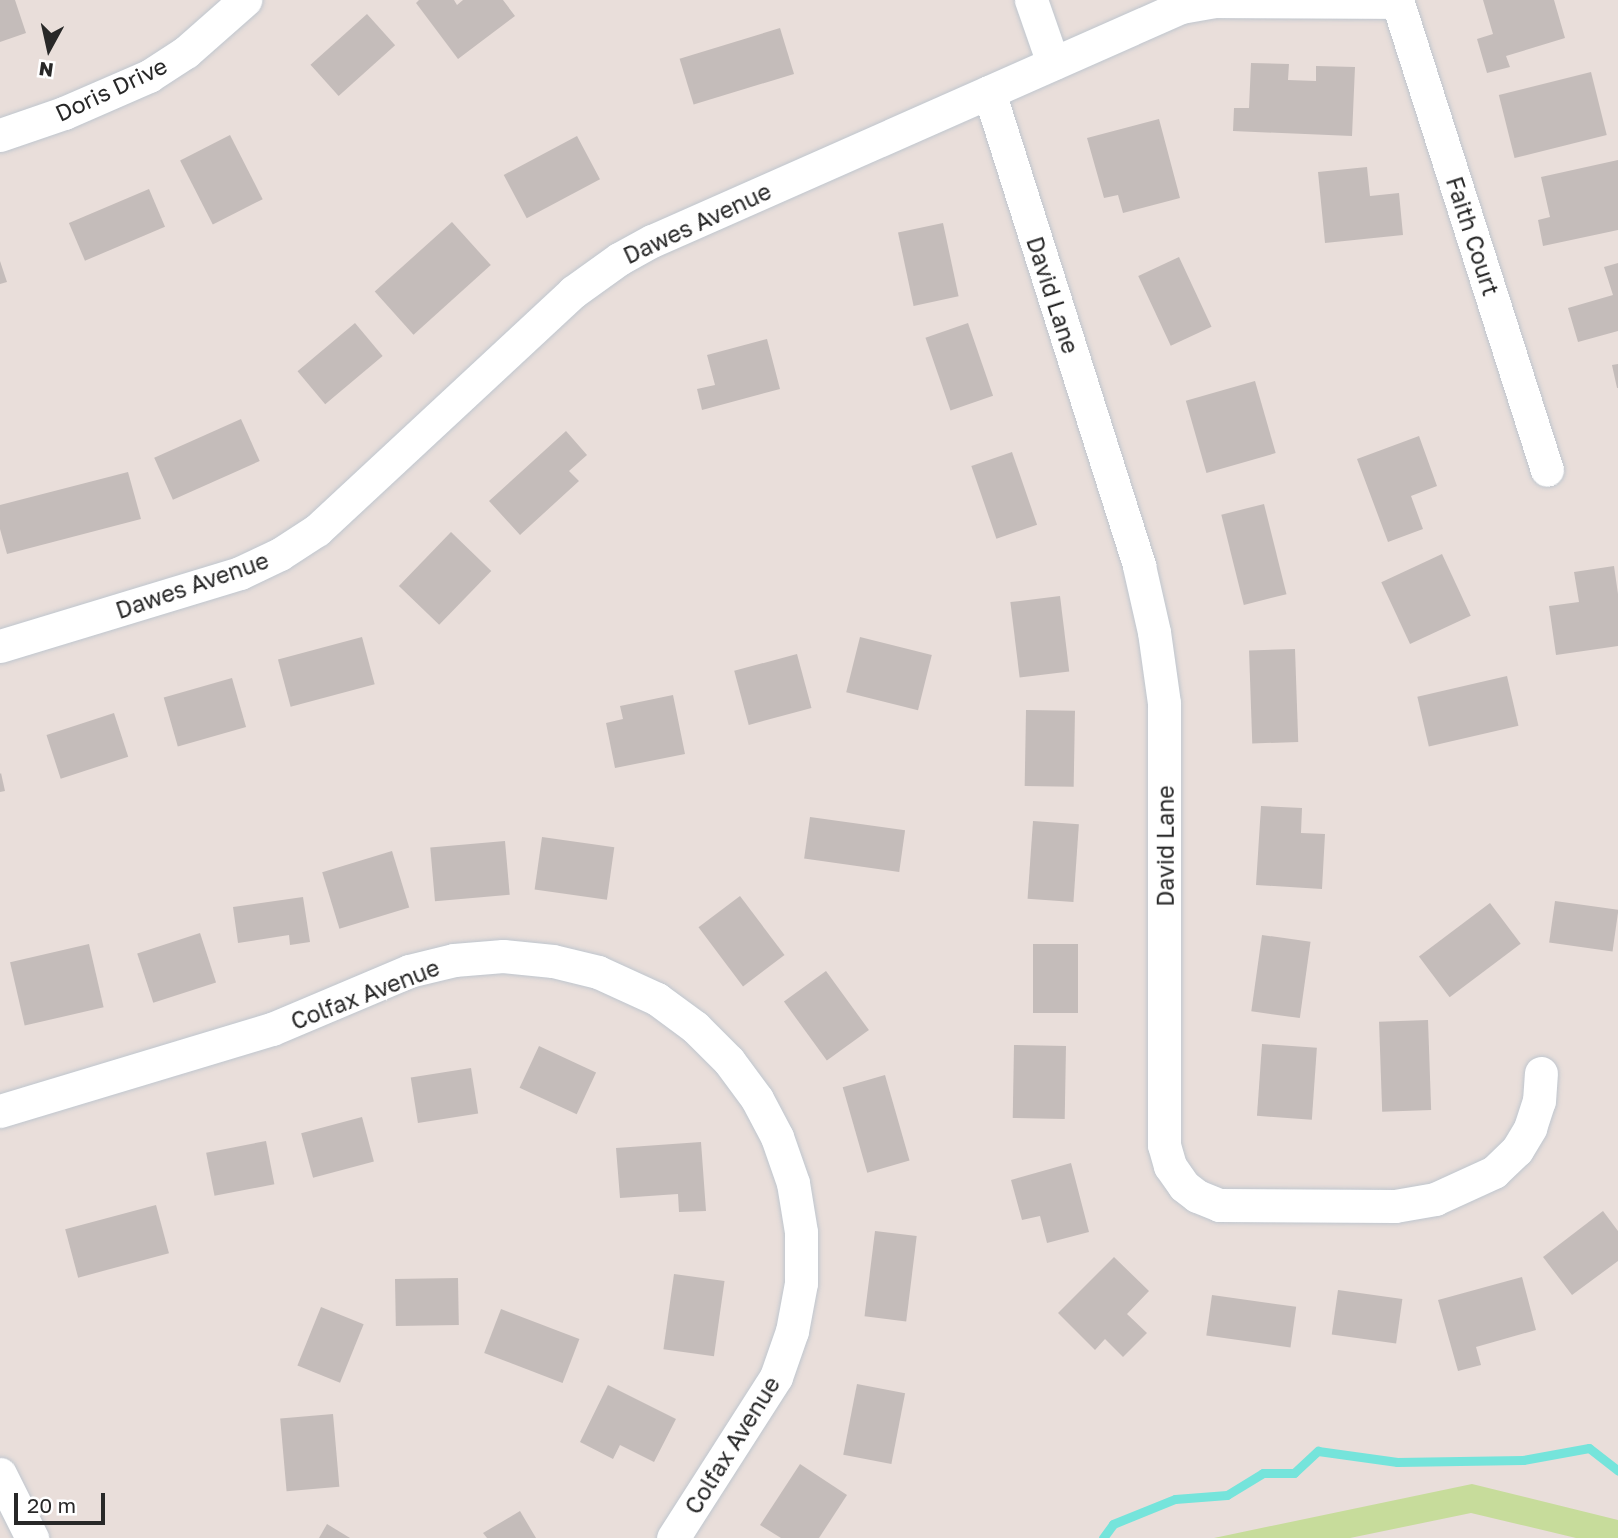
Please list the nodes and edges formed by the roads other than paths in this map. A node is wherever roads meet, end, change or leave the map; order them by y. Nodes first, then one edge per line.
1 (245, 0) edge
2 (1031, 0) edge
3 (1398, 1) edge
4 (1185, 4) edge
5 (1053, 63) junction
6 (989, 92) junction
7 (0, 135) edge
8 (1547, 470) dead end
9 (0, 646) edge
10 (1541, 1073) dead end
11 (0, 1111) edge
12 (0, 1474) edge
13 (32, 1538) edge
14 (673, 1538) edge

1 - 7 street, Doris Drive
2 - 5 street
3 - 4 street, Dawes Avenue
3 - 8 street, Faith Court
4 - 5 street, Dawes Avenue
5 - 6 street, Dawes Avenue
6 - 9 street, Dawes Avenue
6 - 10 street, David Lane
11 - 14 street, Colfax Avenue
12 - 13 street

